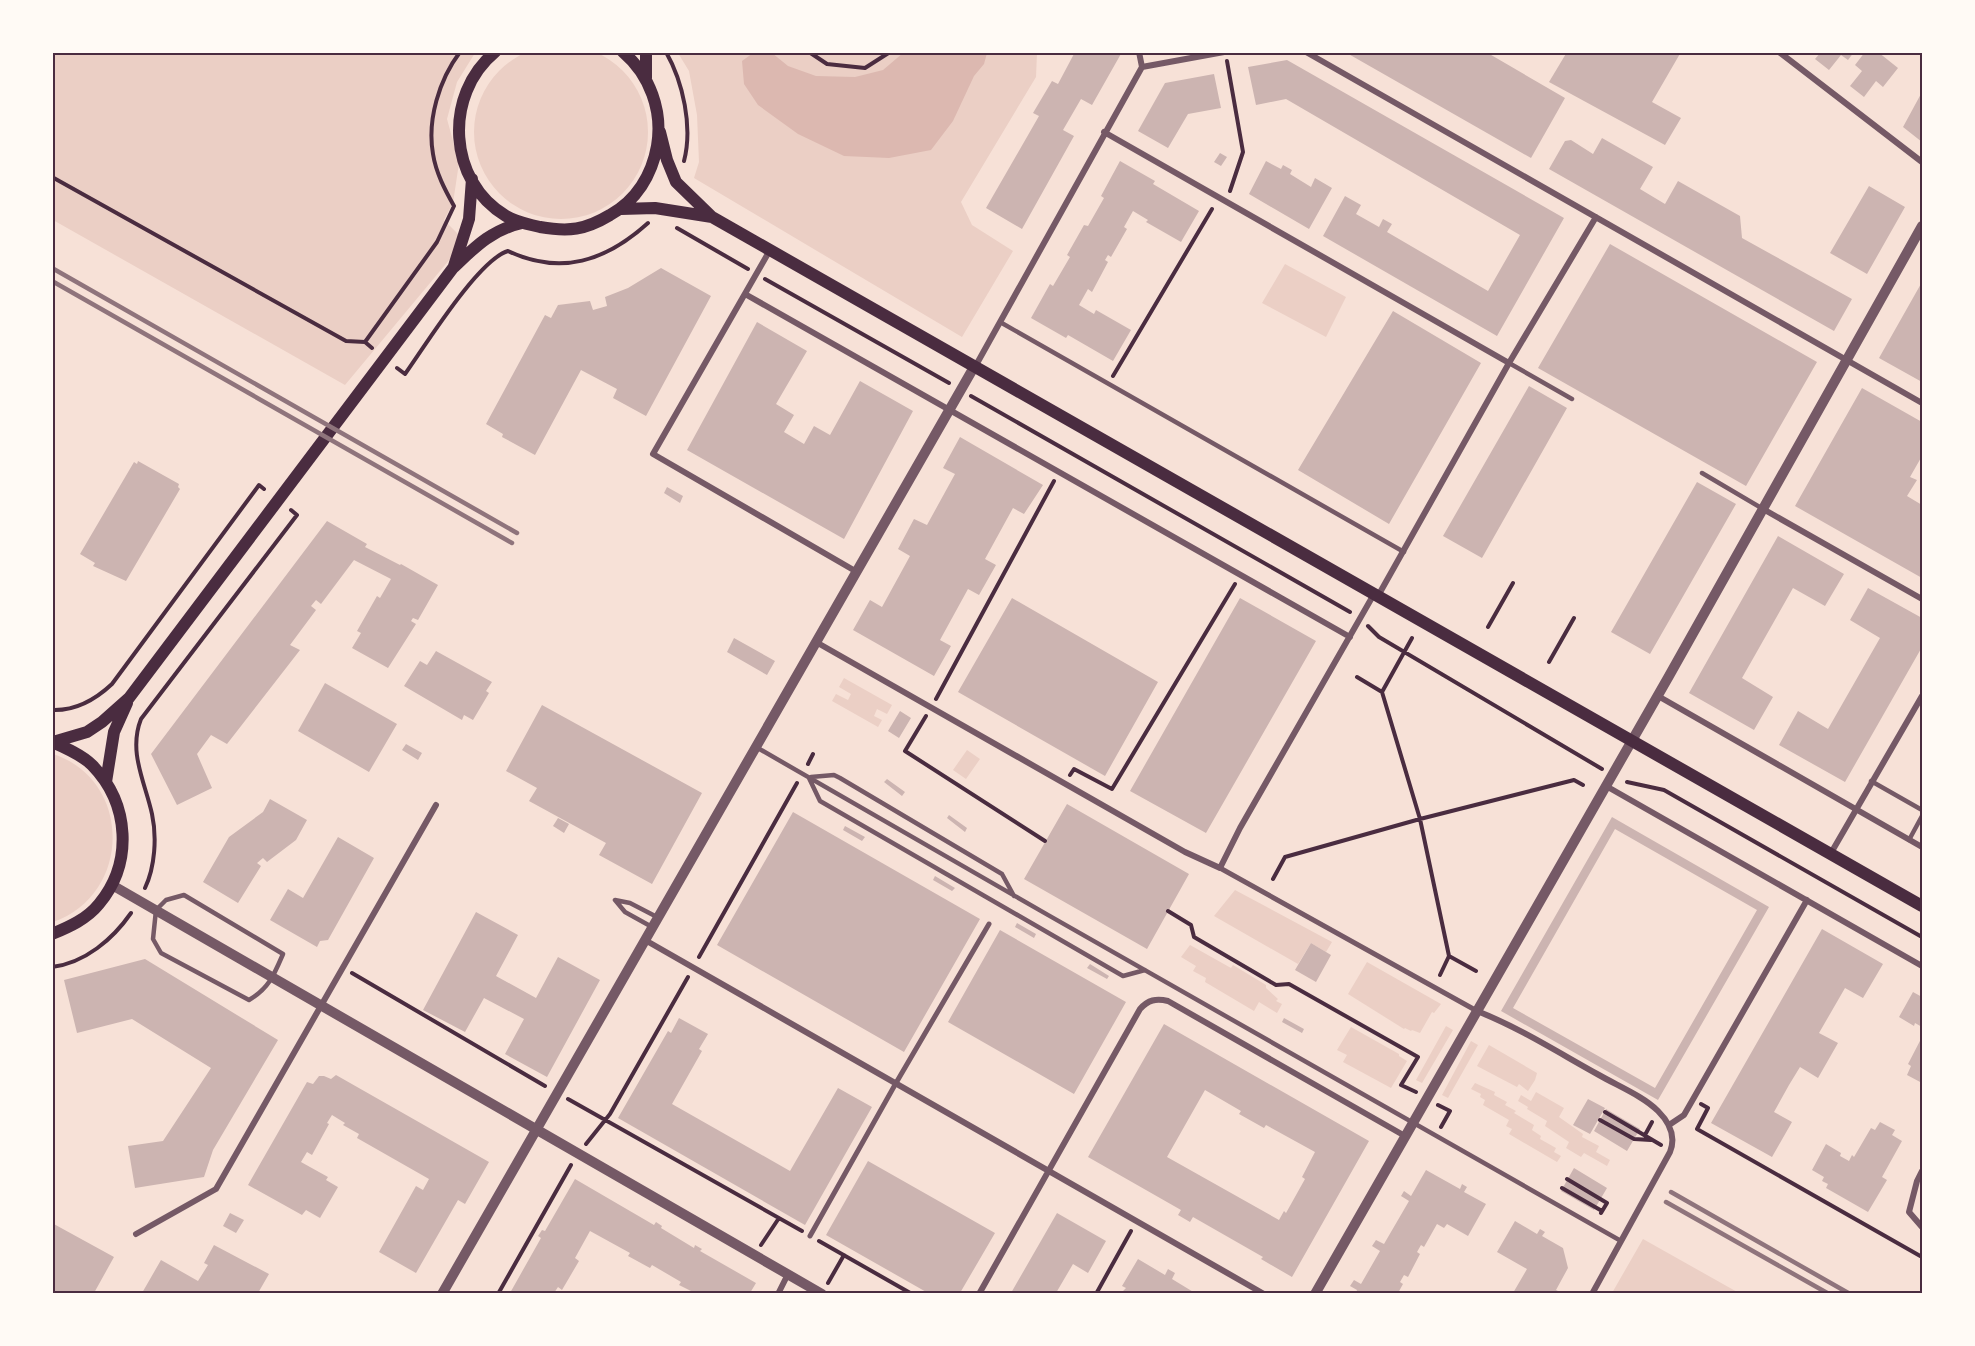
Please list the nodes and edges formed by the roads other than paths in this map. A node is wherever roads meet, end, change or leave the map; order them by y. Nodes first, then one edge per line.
1 (495, 52) edge
2 (623, 52) edge
3 (646, 52) edge
4 (1139, 52) edge
5 (1225, 52) edge
6 (1306, 52) edge
7 (1779, 52) edge
8 (1142, 67) junction
9 (646, 78) junction
10 (660, 132) junction
11 (1104, 132) junction
12 (1923, 162) edge
13 (471, 179) junction
14 (621, 209) junction
15 (712, 217) junction
16 (1596, 218) junction
17 (522, 223) junction
18 (1923, 226) edge
19 (770, 250) junction
20 (453, 268) junction
21 (745, 294) junction
22 (1000, 322) junction
23 (1848, 361) junction
24 (1509, 363) junction
25 (974, 367) junction
26 (1572, 399) dead end
27 (1923, 403) edge
28 (950, 410) junction
29 (1701, 473) dead end
30 (1763, 509) junction
31 (1404, 552) junction
32 (857, 572) junction
33 (1376, 595) junction
34 (1923, 599) edge
35 (1350, 637) junction
36 (816, 642) junction
37 (1658, 696) junction
38 (1923, 696) edge
39 (129, 698) junction
40 (1632, 741) junction
41 (52, 742) edge
42 (756, 747) junction
43 (808, 777) junction
44 (1871, 781) junction
45 (106, 782) junction
46 (1606, 786) junction
47 (436, 805) dead end
48 (1856, 809) junction
49 (1923, 810) edge
50 (1923, 816) edge
51 (1909, 840) junction
52 (1923, 847) edge
53 (1830, 854) junction
54 (1220, 867) junction
55 (112, 885) junction
56 (1015, 897) junction
57 (1808, 900) junction
58 (1923, 906) edge
59 (156, 910) junction
60 (655, 922) junction
61 (989, 924) dead end
62 (52, 934) edge
63 (645, 940) junction
64 (1923, 966) edge
65 (1145, 970) junction
66 (273, 977) junction
67 (322, 1006) junction
68 (1477, 1011) junction
69 (896, 1083) junction
70 (1413, 1121) junction
71 (1669, 1125) junction
72 (536, 1130) junction
73 (1405, 1136) junction
74 (1923, 1170) edge
75 (1048, 1171) junction
76 (1923, 1227) edge
77 (136, 1234) dead end
78 (810, 1236) road end
79 (1621, 1241) junction
80 (788, 1275) junction
81 (825, 1289) edge
82 (442, 1293) edge
83 (778, 1293) edge
84 (979, 1293) edge
85 (1264, 1293) edge
86 (1315, 1293) edge
87 (1592, 1293) edge

1 - 13 main road
2 - 9 main road
3 - 9 main road
4 - 8 street
5 - 8 street
6 - 16 street
7 - 12 street
8 - 11 street
9 - 10 main road
10 - 14 main road
10 - 15 main road
11 - 22 street
11 - 24 street
13 - 17 main road
13 - 20 main road
14 - 15 main road
14 - 17 main road
15 - 19 main road
16 - 23 street
16 - 24 street
17 - 20 main road
18 - 23 street
19 - 21 street
19 - 25 main road
20 - 39 main road
21 - 28 street
21 - 32 street
22 - 25 street
22 - 31 lane
23 - 27 street
23 - 30 street
24 - 26 lane
24 - 31 street
25 - 28 street
25 - 33 main road
28 - 32 street
28 - 35 street
29 - 30 lane
30 - 34 street
30 - 37 street
31 - 33 street
32 - 36 street
33 - 35 street
33 - 40 main road
35 - 54 street
36 - 42 street
36 - 54 street
37 - 40 street
37 - 48 street
38 - 44 street
39 - 41 main road
39 - 45 main road
40 - 46 street
40 - 53 main road
41 - 45 main road
42 - 43 lane
42 - 60 street
43 - 56 lane
43 - 56 lane
43 - 65 lane
44 - 48 street
44 - 49 lane
45 - 55 main road
46 - 57 street
46 - 68 street
47 - 67 street
48 - 51 street
48 - 53 street
50 - 51 lane
51 - 52 street
53 - 58 main road
54 - 68 street
55 - 59 street
55 - 62 main road
56 - 65 lane
57 - 64 street
57 - 71 street
59 - 66 street
59 - 66 lane
59 - 66 lane
60 - 60 lane
60 - 63 street
61 - 69 street
63 - 69 street
63 - 72 street
65 - 70 lane
66 - 67 street
67 - 72 street
67 - 77 street
68 - 70 street
68 - 71 street
69 - 75 street
69 - 78 street
70 - 73 street
70 - 79 lane
71 - 79 street
72 - 80 street
72 - 82 street
73 - 75 street
73 - 86 street
74 - 76 street
75 - 84 street
75 - 85 street
79 - 87 street
80 - 81 street
80 - 83 street

